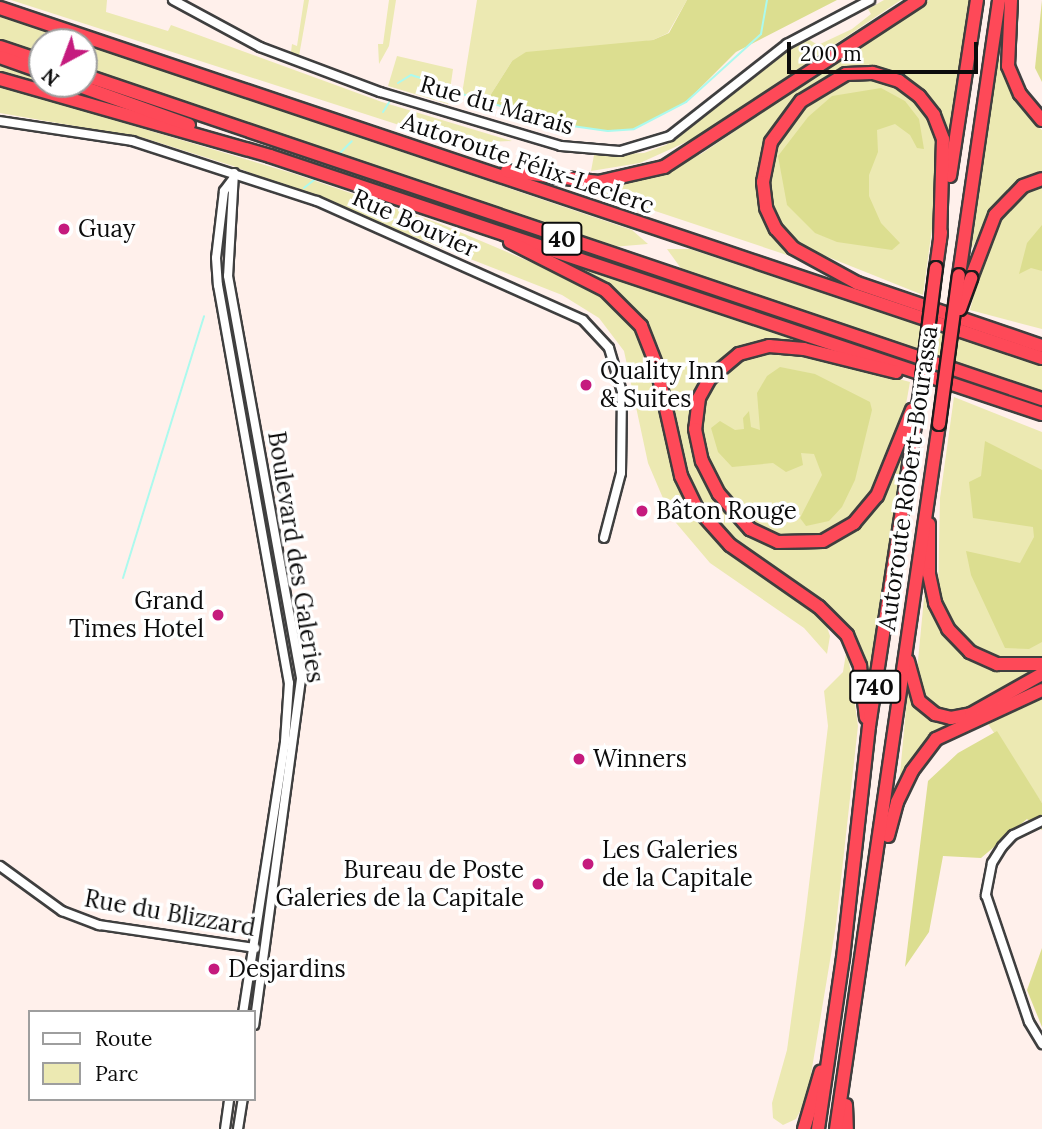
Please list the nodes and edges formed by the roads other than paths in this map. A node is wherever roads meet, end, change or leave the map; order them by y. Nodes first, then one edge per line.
1 (173, 0) edge
2 (870, 0) edge
3 (919, 0) edge
4 (977, 0) edge
5 (999, 0) edge
6 (1011, 0) edge
7 (0, 8) edge
8 (0, 47) edge
9 (28, 56) edge
10 (0, 57) edge
11 (28, 67) edge
12 (0, 79) edge
13 (98, 80) edge
14 (98, 93) edge
15 (1042, 120) edge
16 (0, 121) edge
17 (270, 156) junction
18 (466, 163) junction
19 (233, 176) junction
20 (1042, 179) edge
21 (610, 215) junction
22 (466, 221) junction
23 (940, 240) junction
24 (965, 276) junction
25 (857, 283) junction
26 (1039, 344) edge
27 (1042, 358) edge
28 (913, 371) junction
29 (978, 393) junction
30 (1042, 399) edge
31 (1042, 414) edge
32 (913, 416) junction
33 (1042, 424) edge
34 (929, 488) junction
35 (604, 538) dead end
36 (905, 643) junction
37 (1042, 664) edge
38 (1042, 674) edge
39 (1042, 690) edge
40 (869, 726) junction
41 (1042, 821) edge
42 (0, 866) edge
43 (874, 890) junction
44 (253, 947) junction
45 (265, 949) junction
46 (243, 1010) edge
47 (256, 1011) edge
48 (831, 1044) junction
49 (1042, 1044) edge
50 (845, 1082) junction
51 (229, 1101) edge
52 (243, 1101) edge
53 (225, 1129) edge
54 (238, 1129) edge
55 (804, 1129) edge
56 (818, 1129) edge
57 (836, 1129) edge
58 (847, 1129) edge

1 - 2 street, Rue du Marais
3 - 18 highway
4 - 23 highway, Autoroute Robert-Bourassa
5 - 24 highway
6 - 15 highway
7 - 18 highway, Autoroute Félix-Leclerc / 40
8 - 9 highway
10 - 11 highway
12 - 17 highway
13 - 30 highway, 40
14 - 17 highway
16 - 19 street, Rue Bouvier
17 - 22 highway
18 - 21 highway, Autoroute Félix-Leclerc / 40
19 - 35 street, Rue Bouvier
19 - 44 street, Boulevard des Galeries
19 - 45 street, Boulevard des Galeries
20 - 24 highway
21 - 25 highway
21 - 27 highway, Autoroute Félix-Leclerc / 40
22 - 28 highway
22 - 40 highway
23 - 25 highway
23 - 32 highway, Autoroute Robert-Bourassa, bridge
24 - 34 highway, Autoroute Robert-Bourassa / 740, bridge
25 - 26 highway
28 - 29 highway
28 - 32 highway
29 - 31 highway
29 - 33 highway
32 - 40 highway, Autoroute Robert-Bourassa / 740
34 - 36 highway, Autoroute Robert-Bourassa / 740
34 - 37 highway
36 - 38 highway
36 - 43 highway, Autoroute Robert-Bourassa / 740
39 - 43 highway
40 - 48 highway, Autoroute Robert-Bourassa / 740
41 - 49 street
42 - 44 street, Rue du Blizzard
43 - 50 highway, Autoroute Robert-Bourassa / 740
44 - 45 street, Rue du Blizzard
44 - 46 street, Boulevard des Galeries
45 - 47 street, Boulevard des Galeries
48 - 55 highway
48 - 56 highway, Autoroute Robert-Bourassa / 740
50 - 57 highway, Autoroute Robert-Bourassa / 740
50 - 58 highway
51 - 53 street
52 - 54 street

